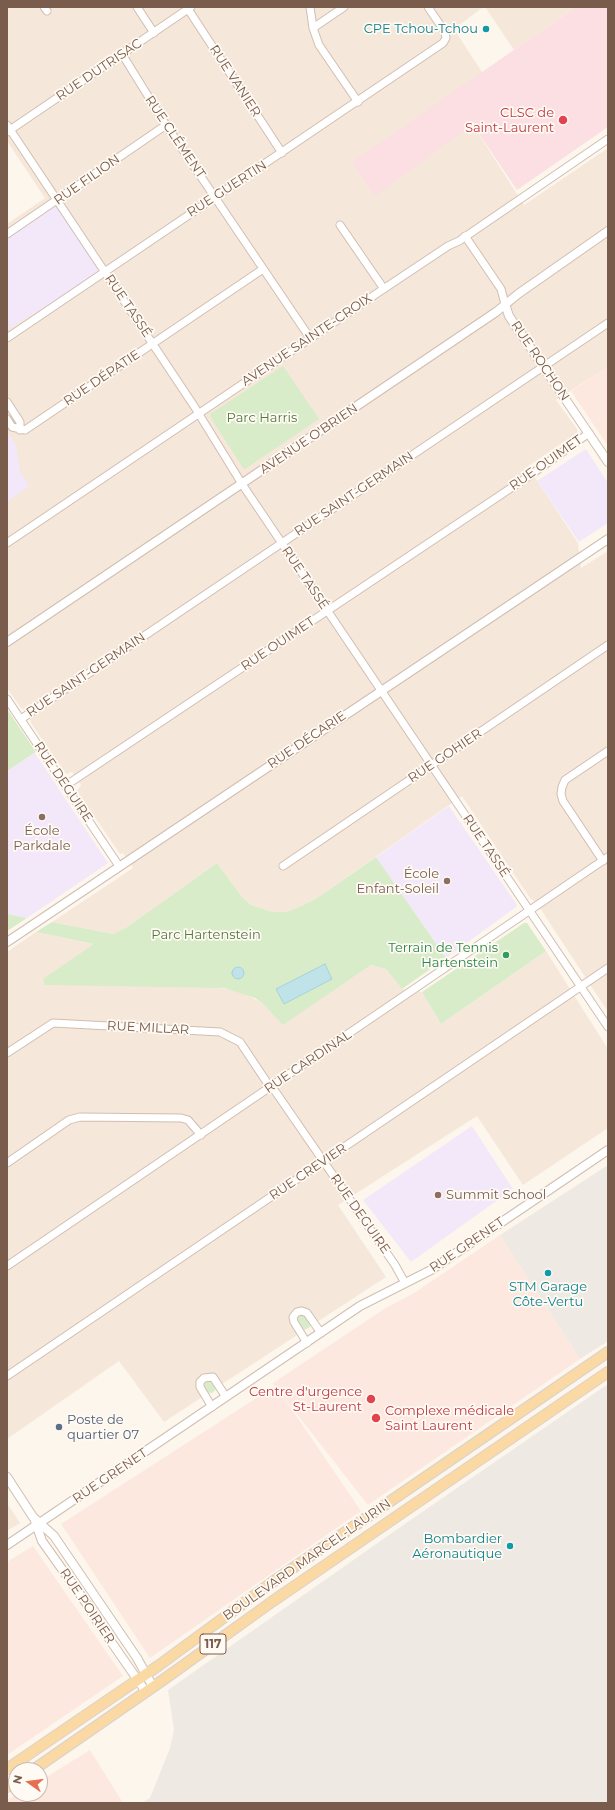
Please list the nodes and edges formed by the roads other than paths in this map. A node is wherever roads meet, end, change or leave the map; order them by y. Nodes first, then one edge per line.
1 (137, 7) edge
2 (310, 7) edge
3 (344, 7) edge
4 (428, 7) edge
5 (190, 8) edge
6 (313, 28) junction
7 (154, 33) junction
8 (122, 54) junction
9 (358, 102) junction
10 (166, 125) junction
11 (8, 129) edge
12 (608, 139) edge
13 (282, 153) junction
14 (215, 196) junction
15 (57, 201) junction
16 (340, 225) dead end
17 (608, 232) edge
18 (7, 234) edge
19 (465, 236) junction
20 (263, 269) junction
21 (104, 271) junction
22 (384, 289) junction
23 (505, 304) junction
24 (608, 323) edge
25 (7, 338) edge
26 (310, 338) junction
27 (153, 344) junction
28 (544, 366) junction
29 (7, 402) edge
30 (199, 413) junction
31 (7, 419) edge
32 (20, 430) junction
33 (589, 433) junction
34 (608, 462) edge
35 (242, 484) junction
36 (608, 539) edge
37 (7, 543) edge
38 (282, 543) junction
39 (327, 610) junction
40 (7, 642) edge
41 (608, 645) edge
42 (382, 690) junction
43 (7, 699) edge
44 (21, 719) junction
45 (608, 751) edge
46 (431, 765) junction
47 (65, 786) junction
48 (606, 859) edge
49 (119, 866) junction
50 (283, 866) dead end
51 (530, 910) junction
52 (7, 942) edge
53 (608, 968) edge
54 (581, 987) junction
55 (608, 1027) edge
56 (7, 1053) edge
57 (272, 1087) junction
58 (201, 1134) junction
59 (608, 1150) edge
60 (323, 1162) junction
61 (7, 1163) edge
62 (8, 1263) edge
63 (405, 1283) junction
64 (322, 1333) junction
65 (307, 1343) junction
66 (608, 1352) edge
67 (582, 1370) junction
68 (608, 1372) edge
69 (7, 1376) edge
70 (591, 1384) junction
71 (226, 1397) junction
72 (212, 1407) junction
73 (7, 1477) edge
74 (38, 1524) junction
75 (7, 1545) edge
76 (146, 1674) junction
77 (137, 1680) junction
78 (150, 1690) junction
79 (45, 1762) edge
80 (7, 1769) edge

1 - 7 street
2 - 6 street
3 - 6 street
4 - 9 street, RUE GUERTIN
5 - 7 street, RUE DUTRISAC
5 - 13 street, RUE VANIER
6 - 9 street
7 - 8 street, RUE DUTRISAC
8 - 10 street, RUE CLÉMENT
8 - 11 street, RUE DUTRISAC
9 - 13 street, RUE GUERTIN
10 - 14 street, RUE CLÉMENT
10 - 15 street, RUE FILION
11 - 15 street, RUE TASSÉ
12 - 19 street, AVENUE SAINTE-CROIX
13 - 14 street, RUE GUERTIN
14 - 20 street, RUE CLÉMENT
14 - 21 street, RUE GUERTIN
15 - 18 street, RUE FILION
15 - 21 street, RUE TASSÉ
16 - 22 street
17 - 23 street, AVENUE O'BRIEN
19 - 22 street, AVENUE SAINTE-CROIX
19 - 23 street, RUE ROCHON
20 - 26 street, RUE CLÉMENT
20 - 27 street, RUE DÉPATIE
21 - 25 street, RUE GUERTIN
21 - 27 street, RUE TASSÉ
22 - 26 street, AVENUE SAINTE-CROIX
23 - 28 street, RUE ROCHON
23 - 35 street, AVENUE O'BRIEN
24 - 28 street, RUE SAINT-GERMAIN
26 - 30 street, AVENUE SAINTE-CROIX
27 - 30 street, RUE TASSÉ
27 - 32 street, RUE DÉPATIE
28 - 33 street, RUE ROCHON
28 - 38 street, RUE SAINT-GERMAIN
29 - 32 street
30 - 35 street, RUE TASSÉ
30 - 37 street, AVENUE SAINTE-CROIX
31 - 32 street
33 - 34 street, RUE ROCHON
33 - 39 street, RUE OUIMET
35 - 38 street, RUE TASSÉ
35 - 40 street, AVENUE O'BRIEN
36 - 42 street, RUE DÉCARIE
38 - 39 street, RUE TASSÉ
38 - 44 street, RUE SAINT-GERMAIN
39 - 42 street, RUE TASSÉ
39 - 47 street, RUE OUIMET
41 - 46 street, RUE GOHIER
42 - 46 street, RUE TASSÉ
42 - 49 street, RUE DÉCARIE
43 - 44 street, RUE DEGUIRE
44 - 47 street, RUE DEGUIRE
45 - 48 street
46 - 50 street, RUE GOHIER
46 - 51 street, RUE TASSÉ
47 - 49 street, RUE DEGUIRE
48 - 51 street, RUE CARDINAL
49 - 52 street, RUE DÉCARIE
51 - 54 street, RUE TASSÉ
51 - 57 street, RUE CARDINAL
53 - 54 street, RUE CREVIER
54 - 55 street, RUE TASSÉ
54 - 60 street, RUE CREVIER
56 - 57 street, RUE MILLAR
57 - 58 street, RUE CARDINAL
57 - 60 street, RUE DEGUIRE
58 - 61 street
58 - 62 street, RUE CARDINAL
59 - 63 street, RUE GRENET
60 - 63 street, RUE DEGUIRE
60 - 69 street, RUE CREVIER
63 - 64 street, RUE GRENET
64 - 65 street, RUE GRENET
64 - 65 street
65 - 71 street, RUE GRENET
66 - 67 main road, BOULEVARD MARCEL-LAURIN / 117
67 - 70 main road
67 - 76 main road, BOULEVARD MARCEL-LAURIN / 117
68 - 70 main road, BOULEVARD MARCEL-LAURIN / 117
70 - 78 main road, BOULEVARD MARCEL-LAURIN / 117
71 - 72 street, RUE GRENET
71 - 72 street
72 - 74 street, RUE GRENET
73 - 74 street, RUE POIRIER
74 - 75 street, RUE GRENET
74 - 76 street, RUE POIRIER
74 - 77 street, RUE POIRIER
76 - 77 main road, BOULEVARD MARCEL-LAURIN / 117
76 - 78 street, RUE POIRIER
77 - 78 street, RUE POIRIER
77 - 80 main road, BOULEVARD MARCEL-LAURIN / 117
78 - 79 main road, BOULEVARD MARCEL-LAURIN / 117

